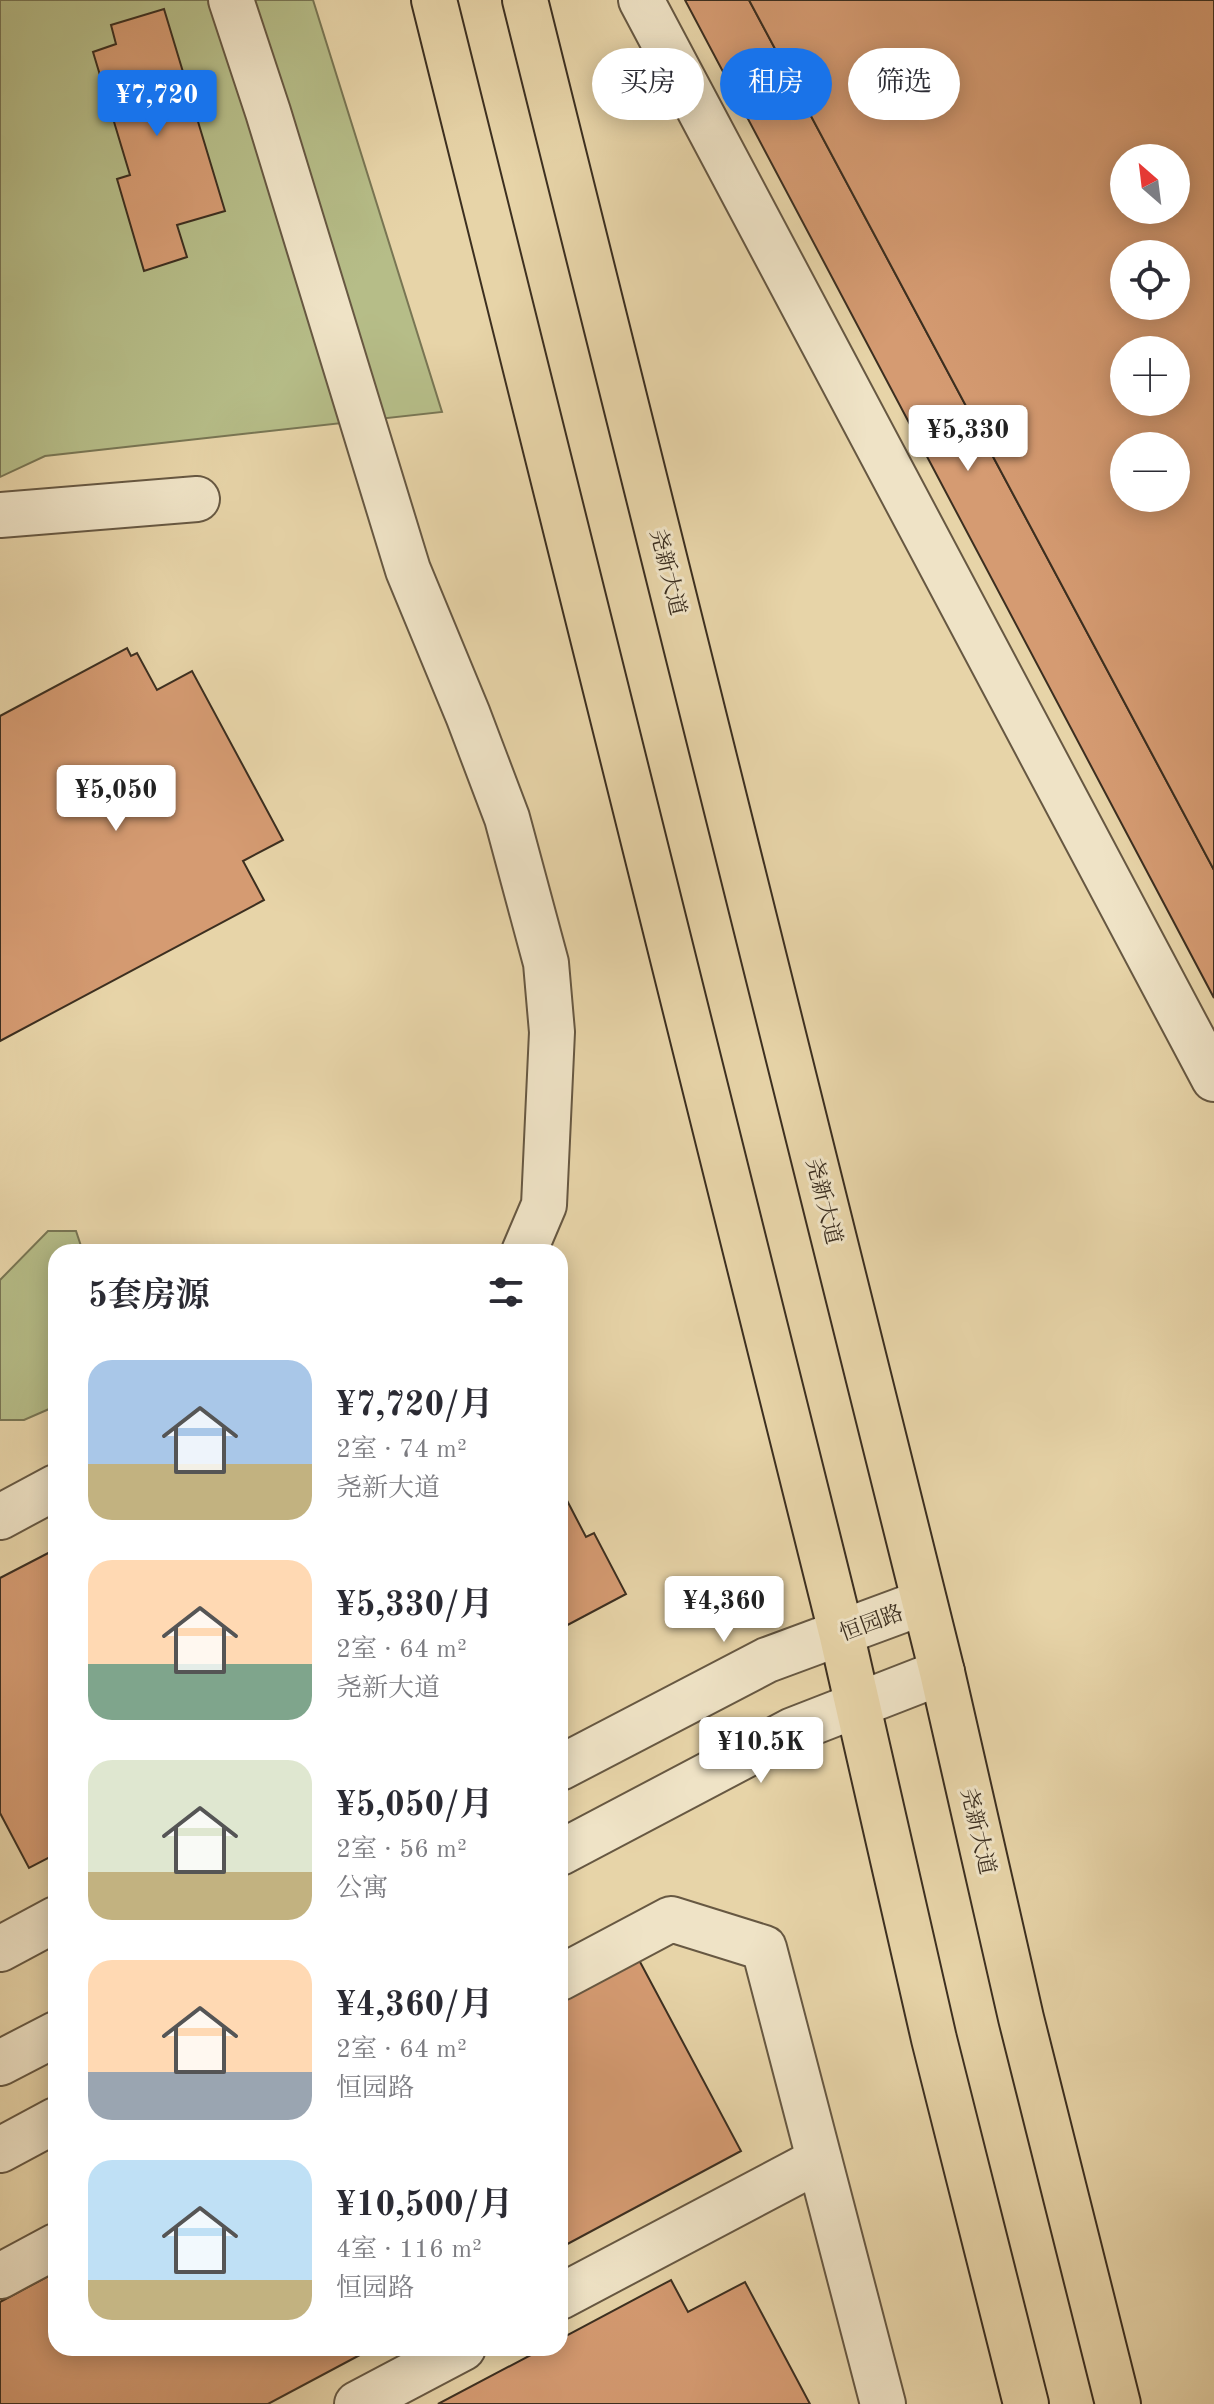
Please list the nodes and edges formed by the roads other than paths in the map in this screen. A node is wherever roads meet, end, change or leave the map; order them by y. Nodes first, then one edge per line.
1 (231, 0) edge
2 (434, 0) edge
3 (525, 0) edge
4 (641, 0) edge
5 (197, 499) dead end
6 (0, 515) edge
7 (1214, 1079) edge
8 (527, 1244) edge
9 (48, 1491) edge
10 (0, 1517) edge
11 (924, 1602) junction
12 (841, 1632) junction
13 (942, 1672) junction
14 (856, 1704) junction
15 (568, 1764) edge
16 (568, 1849) edge
17 (48, 1923) edge
18 (0, 1949) edge
19 (568, 1974) edge
20 (48, 2038) edge
21 (0, 2063) edge
22 (48, 2124) edge
23 (0, 2150) edge
24 (819, 2160) junction
25 (48, 2250) edge
26 (0, 2276) edge
27 (568, 2293) edge
28 (448, 2356) edge
29 (357, 2404) edge
30 (883, 2404) edge
31 (1026, 2404) edge
32 (1118, 2404) edge

1 - 8 street
2 - 12 main road
3 - 11 main road, 尧新大道
4 - 7 street
5 - 6 street
9 - 10 street
11 - 12 street, 恒园路
11 - 13 main road, 尧新大道
12 - 14 main road
12 - 15 street, 恒园路
13 - 14 street
13 - 32 main road, 尧新大道
14 - 16 street
14 - 31 main road
17 - 18 street
19 - 24 street
20 - 21 street
22 - 23 street
24 - 27 street
24 - 30 street
25 - 26 street
28 - 29 street

